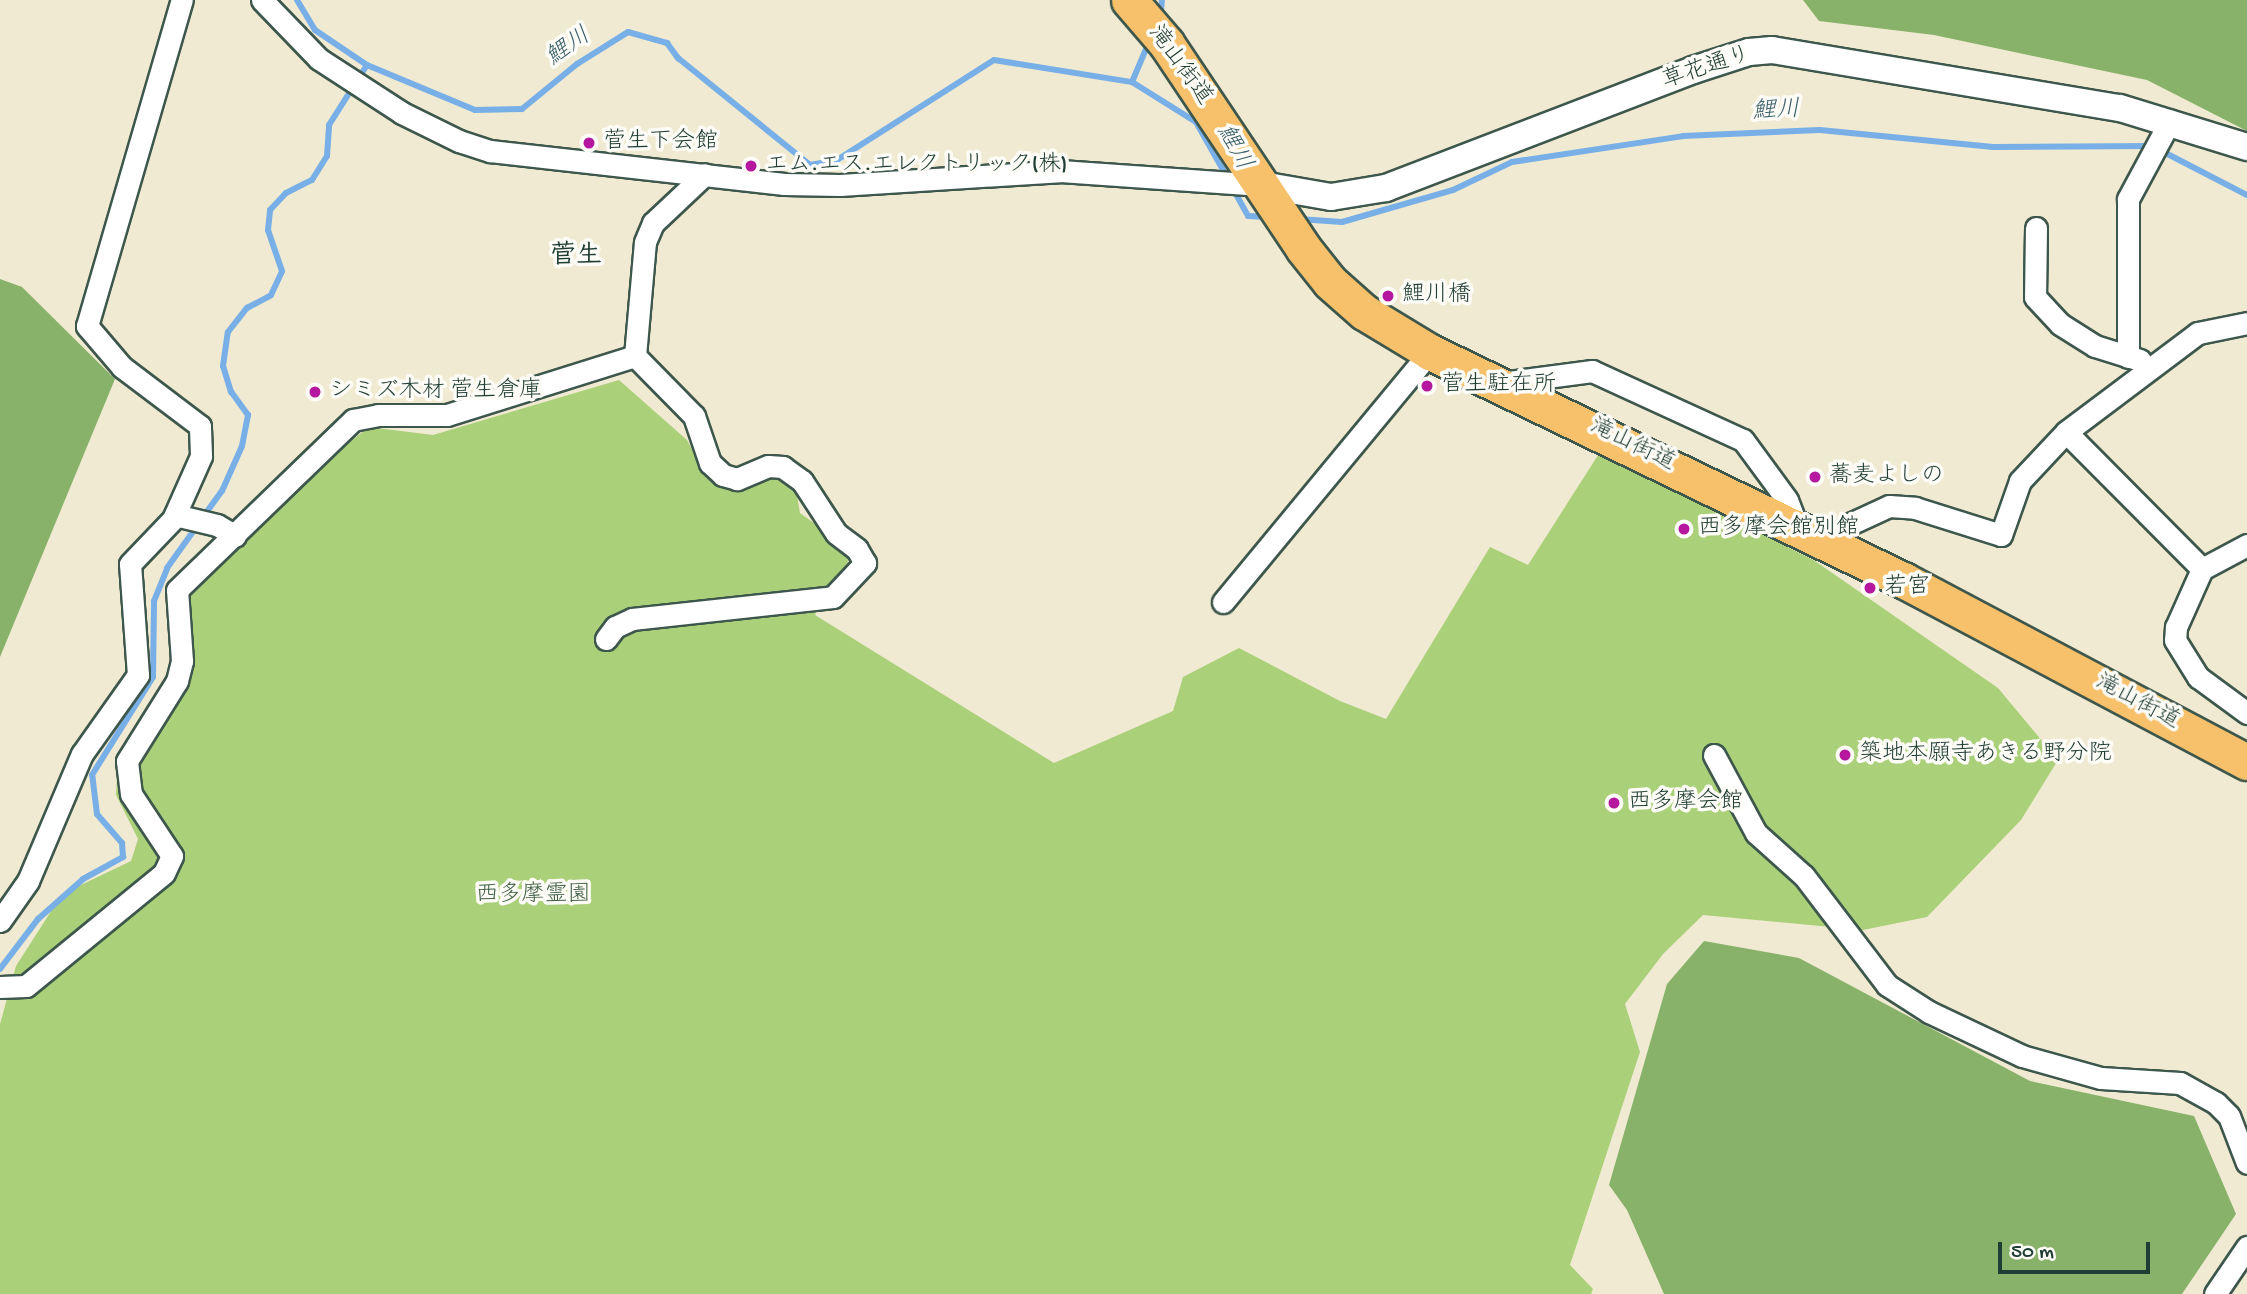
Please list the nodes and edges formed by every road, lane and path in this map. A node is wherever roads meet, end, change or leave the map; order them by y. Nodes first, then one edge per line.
1 (182, 0) edge
2 (262, 0) edge
3 (1129, 0) edge
4 (2166, 128) junction
5 (2247, 147) edge
6 (705, 174) junction
7 (1258, 190) junction
8 (2036, 228) dead end
9 (2247, 323) edge
10 (1430, 352) junction
11 (635, 356) junction
12 (2128, 357) junction
13 (2156, 365) junction
14 (1501, 383) junction
15 (2066, 432) junction
16 (176, 515) junction
17 (1798, 528) junction
18 (226, 531) junction
19 (1830, 543) junction
20 (2247, 545) edge
21 (2202, 569) junction
22 (1223, 602) dead end
23 (606, 639) dead end
24 (2247, 713) edge
25 (1714, 755) dead end
26 (2247, 762) edge
27 (0, 921) edge
28 (5, 986) edge
29 (2247, 1163) edge
30 (2247, 1247) edge
31 (2215, 1294) edge

1 - 16 street
2 - 6 street
3 - 7 highway, 滝山街道
4 - 5 street, 草花通り
4 - 7 street, 草花通り
4 - 12 street
6 - 7 street
6 - 11 street
7 - 10 highway, 滝山街道
8 - 12 street
9 - 13 street
10 - 14 highway, 滝山街道
10 - 22 street
11 - 18 street
11 - 23 street
12 - 13 street
13 - 15 street
14 - 17 highway, 滝山街道
14 - 17 street
15 - 19 street
15 - 21 street
16 - 18 street
16 - 27 street
17 - 19 highway, 滝山街道
18 - 28 street
19 - 26 highway, 滝山街道
20 - 21 street
21 - 24 street
25 - 29 street
30 - 31 street

